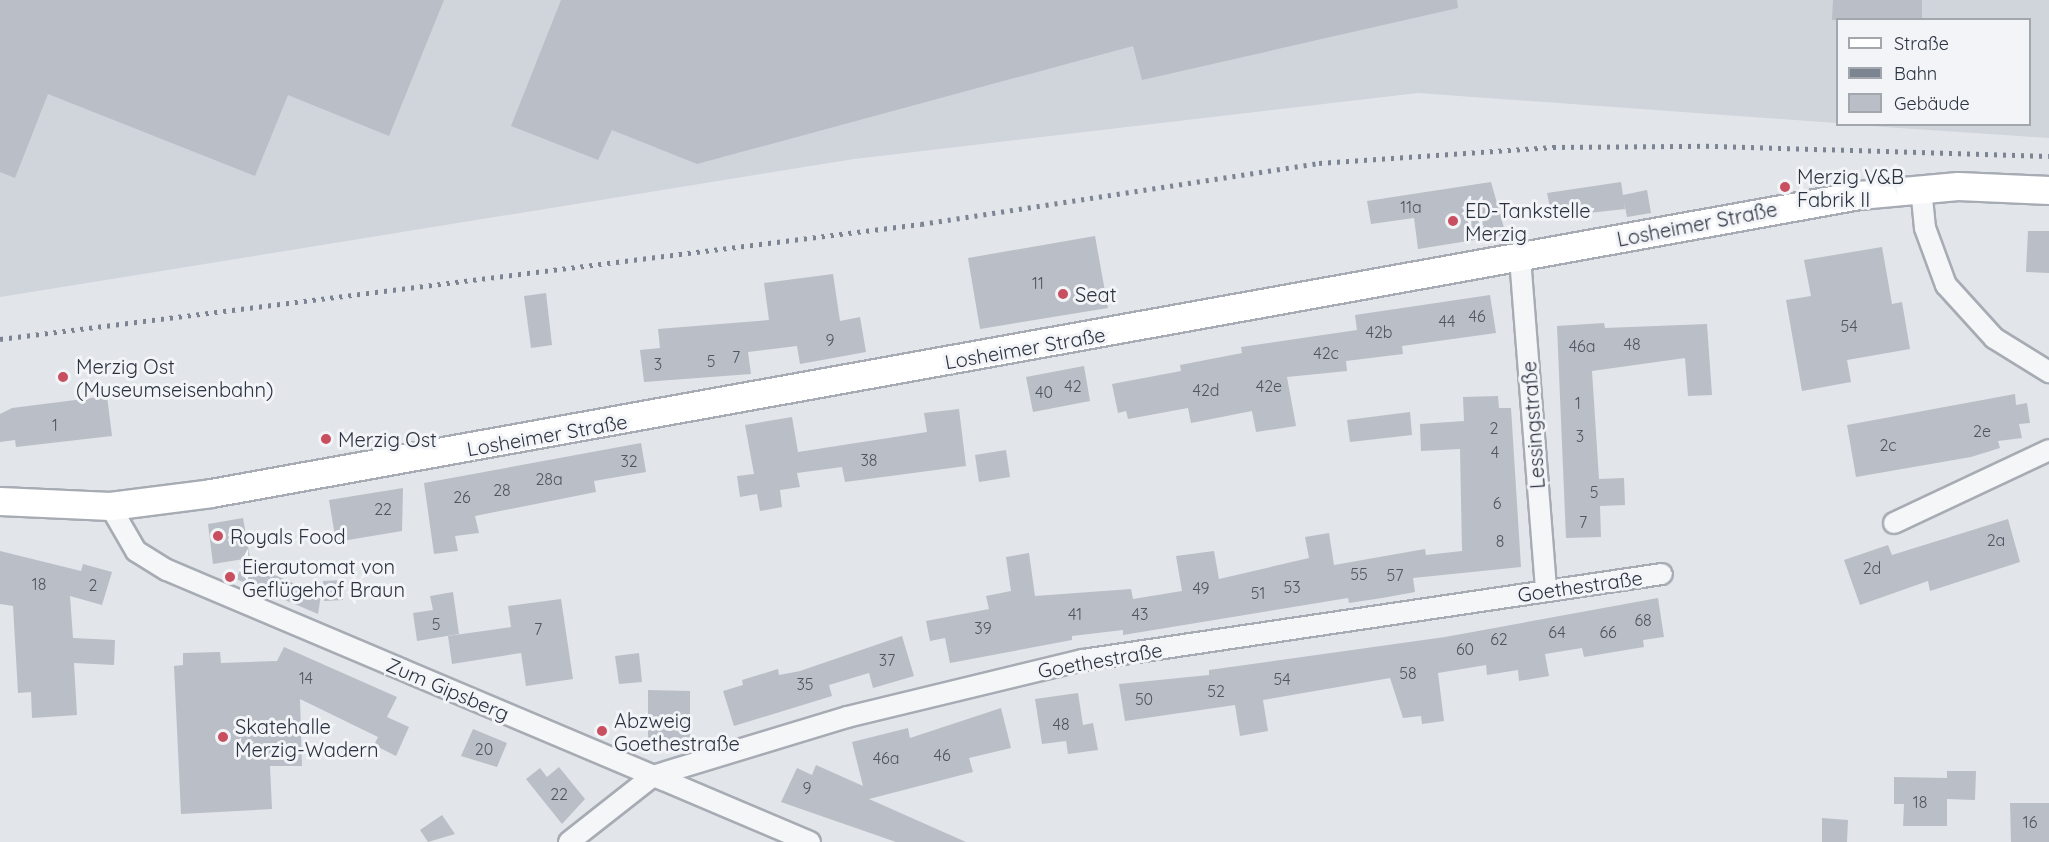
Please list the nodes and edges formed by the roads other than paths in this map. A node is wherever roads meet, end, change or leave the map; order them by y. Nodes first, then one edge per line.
1 (1921, 188) junction
2 (2049, 190) edge
3 (1520, 258) junction
4 (2049, 372) edge
5 (2049, 450) edge
6 (0, 501) edge
7 (110, 506) junction
8 (1894, 523) dead end
9 (1662, 574) dead end
10 (1546, 591) junction
11 (653, 776) junction
12 (569, 842) edge
13 (810, 842) edge

1 - 2 main road, Losheimer Straße
1 - 3 main road, Losheimer Straße
1 - 4 street
3 - 7 main road, Losheimer Straße
3 - 10 street, Lessingstraße
5 - 8 street
6 - 7 main road, Losheimer Straße
7 - 11 street, Zum Gipsberg
9 - 10 street, Goethestraße
10 - 11 street, Goethestraße
11 - 12 street, Goethestraße
11 - 13 street, Zum Gipsberg

